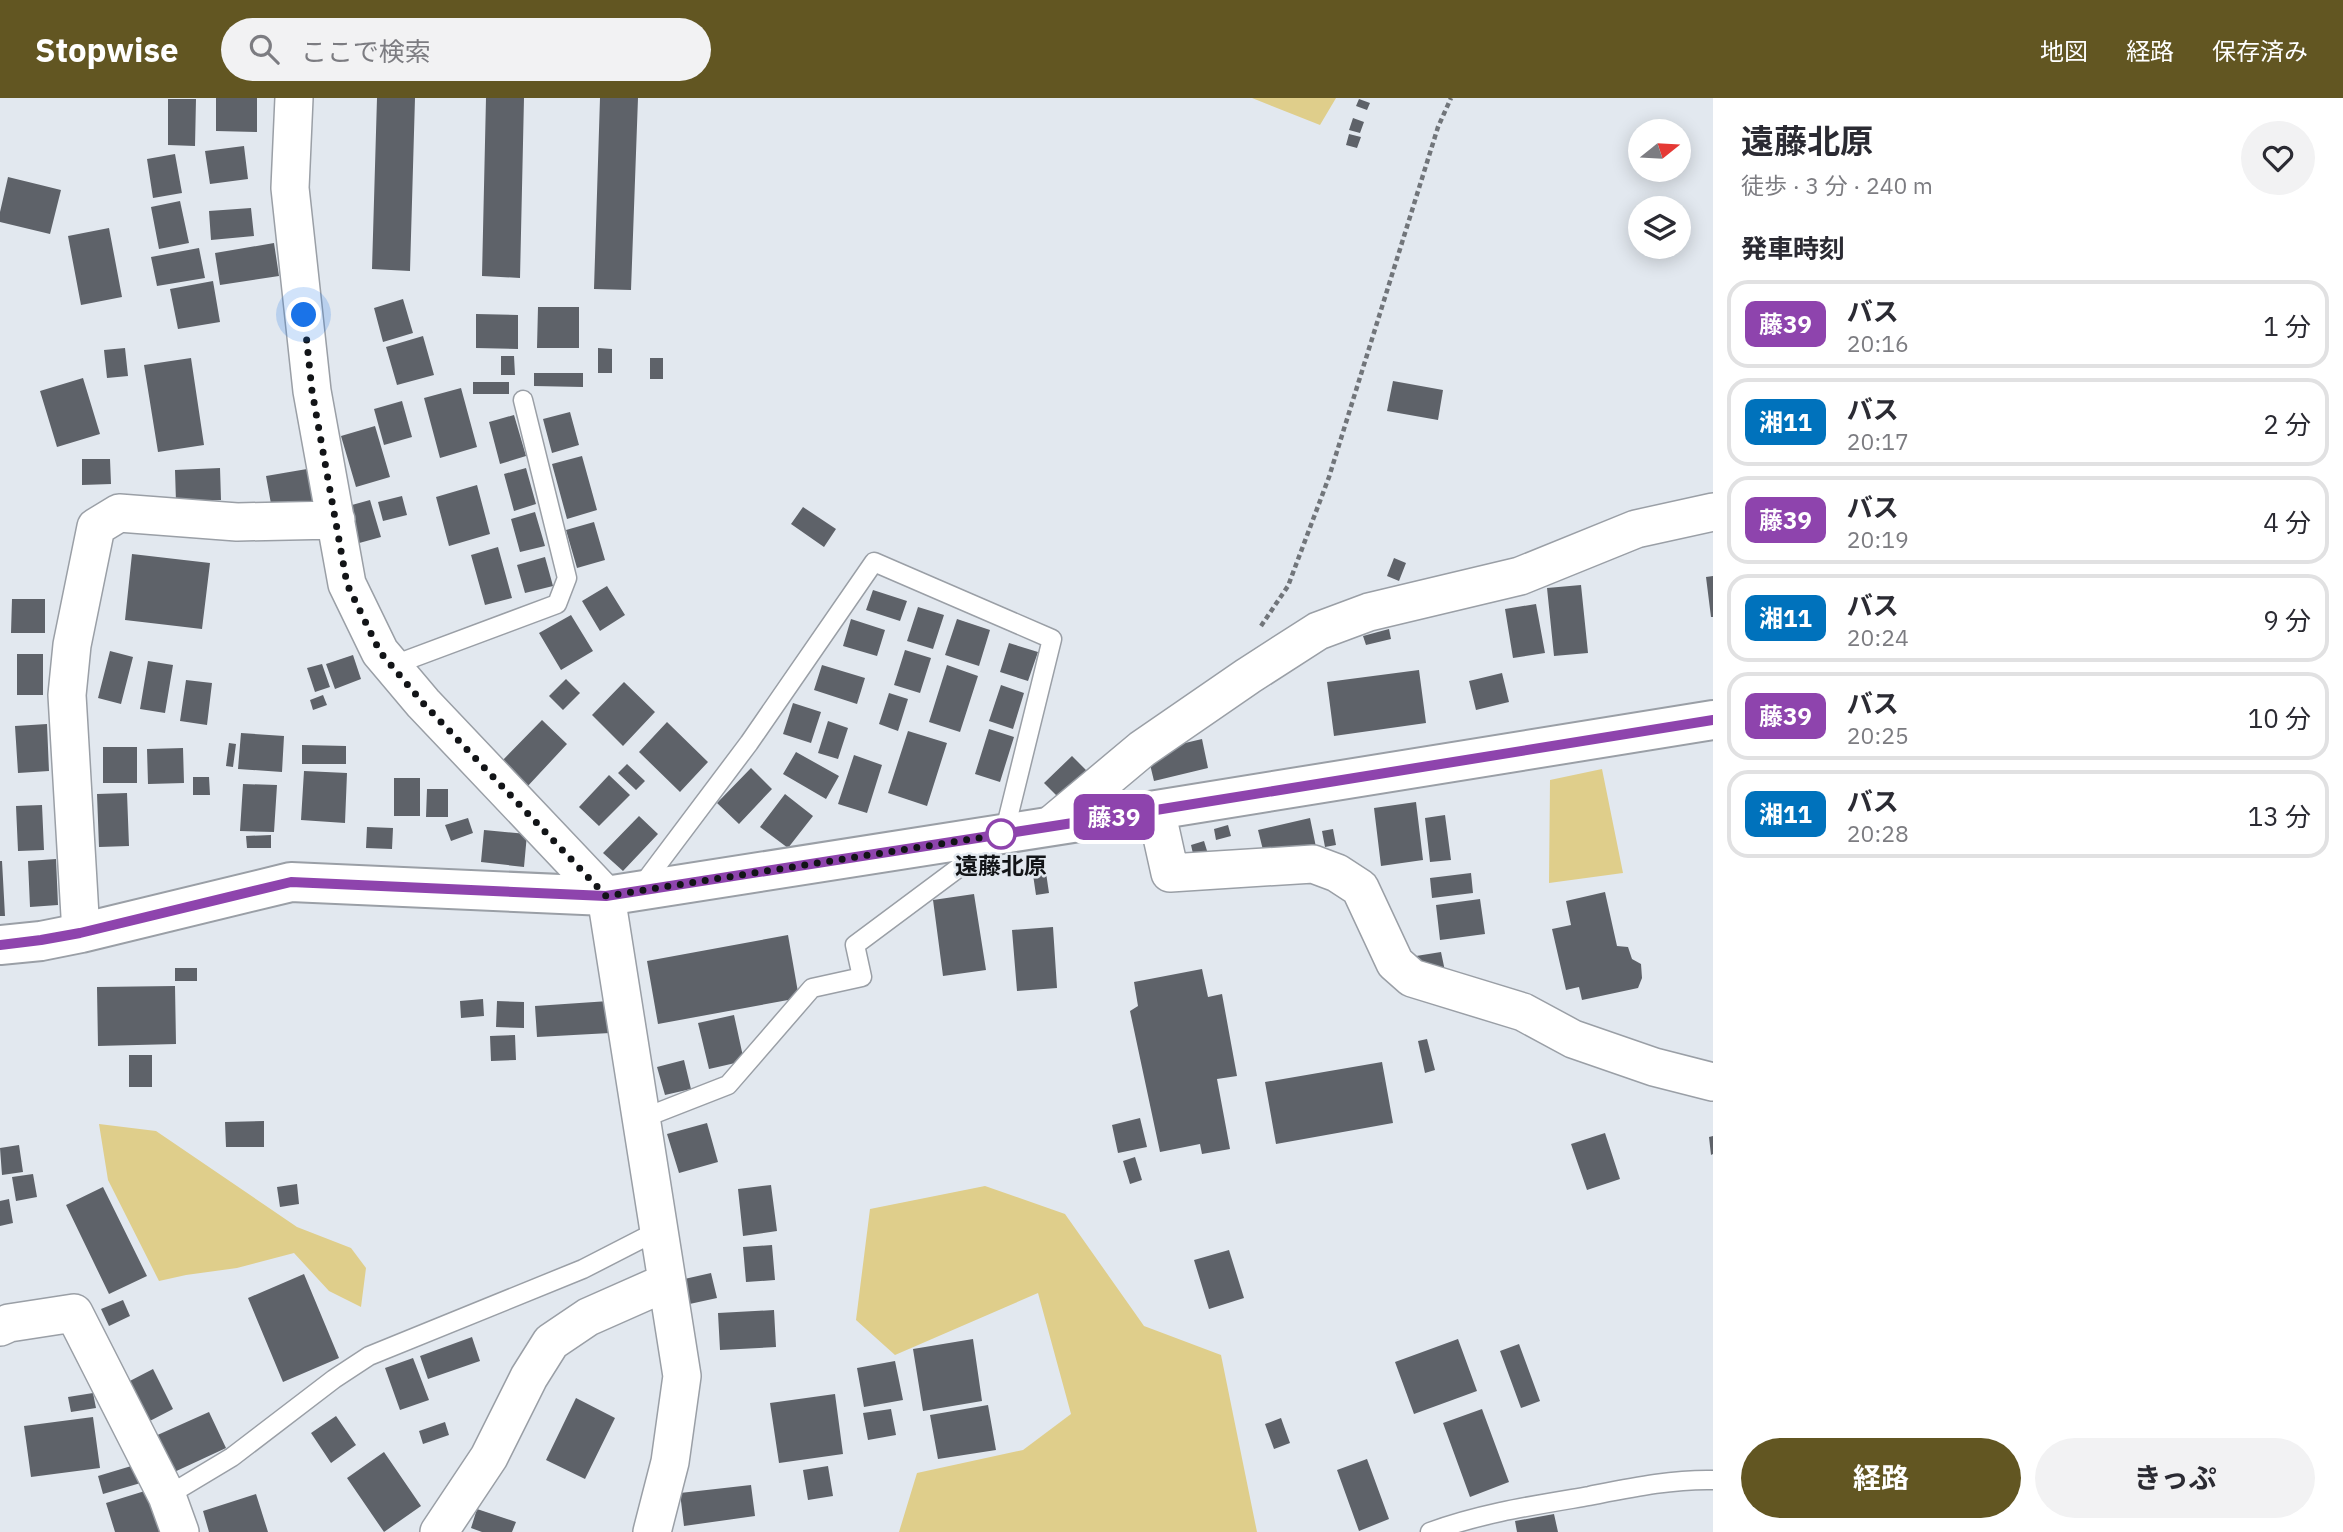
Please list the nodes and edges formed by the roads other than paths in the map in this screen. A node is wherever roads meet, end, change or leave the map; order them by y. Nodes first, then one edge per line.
1 (294, 98) edge
2 (523, 400) dead end
3 (1713, 512) edge
4 (336, 520) junction
5 (391, 666) junction
6 (1713, 720) edge
7 (1156, 810) junction
8 (1050, 827) junction
9 (1004, 834) junction
10 (622, 893) junction
11 (80, 933) junction
12 (0, 945) edge
13 (1713, 1082) edge
14 (641, 1119) junction
15 (659, 1230) junction
16 (667, 1282) junction
17 (0, 1327) edge
18 (1713, 1480) edge
19 (167, 1496) junction
20 (180, 1532) edge
21 (439, 1532) edge
22 (652, 1532) edge
23 (1430, 1532) edge

1 - 4 street
2 - 5 lane
3 - 8 street
4 - 5 street
4 - 11 street
5 - 10 street
6 - 7 main road
7 - 8 main road
7 - 13 street
8 - 9 main road
9 - 10 main road
9 - 10 lane
9 - 14 lane
10 - 11 main road
10 - 14 street
11 - 12 main road
14 - 15 street
15 - 16 street
15 - 19 lane
16 - 21 street
16 - 22 street
17 - 19 street
18 - 23 lane
19 - 20 street

